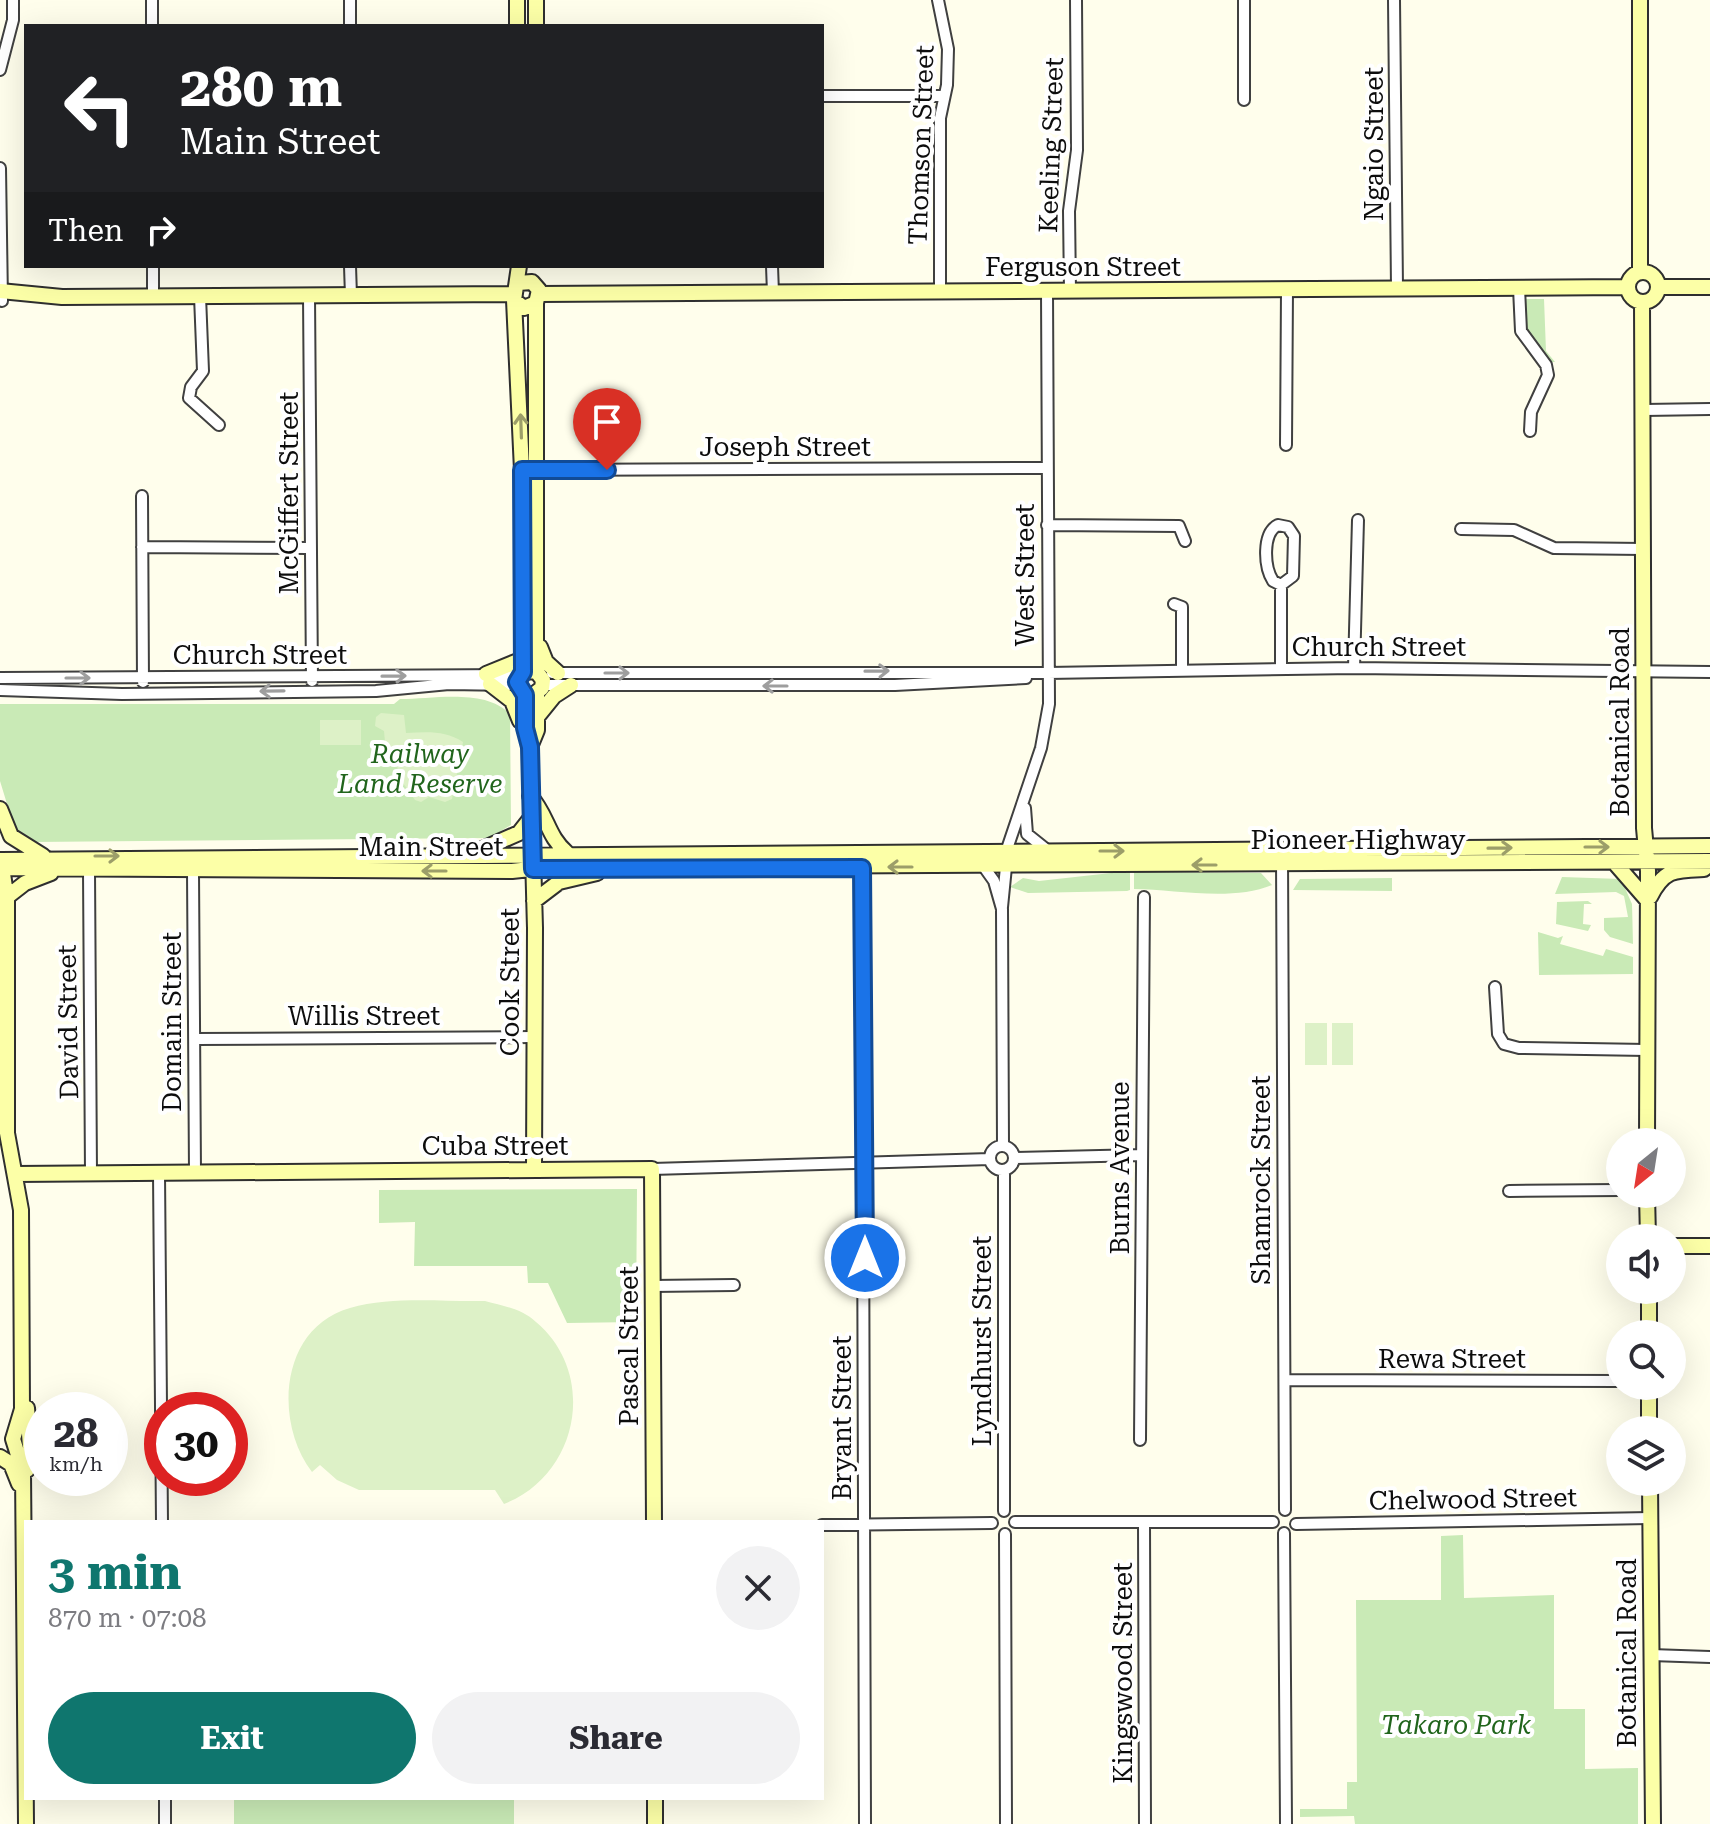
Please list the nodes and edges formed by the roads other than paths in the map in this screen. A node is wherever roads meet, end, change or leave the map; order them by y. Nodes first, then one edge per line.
1 (13, 0) edge
2 (152, 0) edge
3 (350, 0) edge
4 (517, 0) edge
5 (536, 0) edge
6 (938, 0) edge
7 (1076, 0) edge
8 (1244, 0) edge
9 (1394, 0) edge
10 (1640, 0) edge
11 (152, 24) edge
12 (350, 24) edge
13 (517, 24) edge
14 (536, 24) edge
15 (0, 70) edge
16 (824, 96) edge
17 (944, 96) junction
18 (1244, 100) dead end
19 (0, 168) edge
20 (153, 268) edge
21 (350, 268) edge
22 (519, 268) edge
23 (535, 268) edge
24 (772, 268) edge
25 (1640, 272) junction
26 (1628, 287) junction
27 (1658, 287) junction
28 (1710, 287) edge
29 (1397, 288) junction
30 (1519, 288) junction
31 (1287, 289) junction
32 (1047, 291) junction
33 (1070, 291) junction
34 (940, 292) junction
35 (515, 293) junction
36 (773, 293) junction
37 (309, 295) junction
38 (538, 295) junction
39 (1, 296) edge
40 (153, 296) junction
41 (200, 296) junction
42 (351, 296) junction
43 (1642, 302) junction
44 (1710, 409) edge
45 (1644, 410) junction
46 (219, 425) dead end
47 (1530, 431) dead end
48 (1286, 445) dead end
49 (1047, 468) junction
50 (530, 470) junction
51 (142, 496) dead end
52 (1358, 520) dead end
53 (1047, 525) junction
54 (1461, 529) dead end
55 (1185, 541) dead end
56 (142, 547) junction
57 (311, 548) junction
58 (1644, 549) junction
59 (1281, 585) junction
60 (1174, 604) dead end
61 (530, 609) junction
62 (536, 635) junction
63 (1281, 668) junction
64 (1354, 668) junction
65 (1182, 670) junction
66 (1645, 672) junction
67 (1710, 672) edge
68 (558, 673) junction
69 (1048, 673) junction
70 (312, 677) junction
71 (0, 678) edge
72 (143, 678) junction
73 (488, 679) junction
74 (529, 679) junction
75 (571, 685) junction
76 (0, 690) edge
77 (312, 691) junction
78 (144, 693) junction
79 (531, 723) junction
80 (530, 796) junction
81 (1025, 802) junction
82 (0, 809) edge
83 (530, 819) junction
84 (1710, 846) edge
85 (1049, 852) junction
86 (470, 853) junction
87 (567, 853) junction
88 (1647, 854) junction
89 (46, 857) junction
90 (1282, 857) junction
91 (1158, 858) junction
92 (1006, 859) junction
93 (1710, 861) edge
94 (532, 862) junction
95 (1614, 862) junction
96 (1, 863) edge
97 (984, 867) junction
98 (862, 868) junction
99 (63, 869) junction
100 (609, 869) junction
101 (1710, 869) edge
102 (89, 871) junction
103 (193, 872) junction
104 (1144, 897) dead end
105 (534, 901) junction
106 (1648, 901) junction
107 (4, 903) edge
108 (1002, 909) junction
109 (1495, 987) dead end
110 (3, 1001) edge
111 (533, 1037) junction
112 (195, 1039) junction
113 (1647, 1050) junction
114 (1647, 1128) edge
115 (1003, 1146) junction
116 (1142, 1155) junction
117 (1014, 1158) junction
118 (990, 1159) junction
119 (866, 1162) junction
120 (534, 1169) junction
121 (652, 1169) junction
122 (1004, 1170) junction
123 (195, 1172) junction
124 (91, 1173) junction
125 (159, 1173) junction
126 (16, 1174) junction
127 (0, 1177) edge
128 (1606, 1190) edge
129 (1509, 1191) dead end
130 (1686, 1246) edge
131 (1710, 1246) edge
132 (734, 1285) dead end
133 (652, 1286) junction
134 (1285, 1380) junction
135 (1606, 1381) edge
136 (22, 1393) junction
137 (7, 1438) edge
138 (1140, 1440) dead end
139 (0, 1447) edge
140 (0, 1457) edge
141 (23, 1490) junction
142 (1650, 1496) edge
143 (1285, 1510) junction
144 (1004, 1511) junction
145 (1650, 1518) junction
146 (162, 1520) edge
147 (654, 1520) edge
148 (1015, 1522) junction
149 (1144, 1522) junction
150 (1273, 1522) junction
151 (992, 1523) junction
152 (863, 1524) junction
153 (1296, 1524) junction
154 (824, 1525) edge
155 (1284, 1533) junction
156 (1005, 1534) junction
157 (24, 1601) edge
158 (1651, 1655) junction
159 (1710, 1657) edge
160 (26, 1800) edge
161 (165, 1800) edge
162 (655, 1800) edge
163 (26, 1824) edge
164 (165, 1824) edge
165 (655, 1824) edge
166 (865, 1824) edge
167 (1006, 1824) edge
168 (1145, 1824) edge
169 (1286, 1824) edge
170 (1653, 1824) edge

1 - 15 street
2 - 11 street
3 - 12 street
4 - 13 main road
5 - 14 main road
6 - 17 street, Thomson Street
7 - 33 street, Keeling Street
8 - 18 street
9 - 29 street, Ngaio Street
10 - 25 main road
16 - 17 street
17 - 34 street, Thomson Street
19 - 39 street
20 - 40 street
21 - 42 street
22 - 35 main road, Cook Street
23 - 38 main road, Cook Street
24 - 36 street
25 - 26 main road
25 - 27 main road
26 - 30 main road, Ferguson Street
26 - 43 main road
27 - 28 main road
27 - 43 main road
29 - 30 main road, Ferguson Street
29 - 31 main road, Ferguson Street
30 - 47 street
31 - 33 main road, Ferguson Street
31 - 48 street
32 - 33 main road, Ferguson Street
32 - 34 main road, Ferguson Street
32 - 49 street, West Street
34 - 36 main road, Ferguson Street
35 - 38 main road
35 - 38 main road
35 - 42 main road
50 -> 35 main road, Cook Street
36 - 38 main road, Ferguson Street
37 - 41 main road
37 - 42 main road
37 - 57 street, McGiffert Street
38 - 50 main road, Cook Street
39 - 40 main road
40 - 41 main road
41 - 46 street
43 - 45 main road, Botanical Road
44 - 45 street
45 - 58 main road, Botanical Road
49 - 50 street, Joseph Street
49 - 53 street, West Street
50 - 61 main road, Cook Street
51 - 56 street
52 - 64 street
53 - 55 street
53 - 69 street, West Street
54 - 58 street
56 - 57 street
56 - 72 street
57 - 70 street, McGiffert Street
58 - 66 main road, Botanical Road
59 - 59 street
59 - 63 street
60 - 65 street
61 - 62 main road, Cook Street
61 - 74 main road, Cook Street
62 - 68 main road
62 - 74 main road, Cook Street
63 - 64 street, Church Street
63 - 65 street, Church Street
64 - 66 street, Church Street
65 - 69 street, Church Street
66 - 67 street, Church Street
66 - 88 main road, Botanical Road
68 -> 69 street, Church Street
68 - 74 street, Church Street
69 -> 75 street, Church Street
69 - 81 street, West Street
70 - 72 street, Church Street
70 -> 73 street, Church Street
70 - 77 street, McGiffert Street
71 -> 72 street, Church Street
72 - 78 street
73 - 74 main road
73 - 74 street, Church Street
73 - 77 street, Church Street
73 - 79 main road
74 - 75 street, Church Street
74 - 79 main road, Cook Street
75 - 79 main road
76 - 78 street, Church Street
77 -> 78 street, Church Street
79 - 80 main road, Cook Street
80 - 83 main road, Cook Street
80 - 87 main road
81 - 85 street
81 - 92 street, West Street
82 - 89 main road
83 - 86 main road
83 - 94 main road, Cook Street
84 - 88 main road, Pioneer Highway
85 -> 91 main road, Pioneer Highway
85 - 92 main road, Pioneer Highway
89 -> 86 main road, Main Street
86 - 94 main road, Main Street
87 - 92 main road, Main Street
87 - 94 main road, Main Street
90 -> 88 main road, Pioneer Highway
88 - 93 main road, Pioneer Highway
88 - 95 main road, Pioneer Highway
88 - 106 main road, Botanical Road
89 - 96 main road, Main Street
90 - 91 main road, Pioneer Highway
90 - 95 main road, Pioneer Highway
90 - 134 street, Shamrock Street
91 - 92 main road, Pioneer Highway
92 - 97 main road, Main Street
92 - 108 street
94 - 100 main road, Main Street
94 -> 103 main road, Main Street
94 - 105 main road, Cook Street
95 - 106 main road
96 - 99 main road, Main Street
96 - 107 main road
97 -> 98 main road, Main Street
97 - 108 street
98 - 100 main road, Main Street
98 - 119 street, Bryant Street
99 - 102 main road, Main Street
99 - 107 main road
100 - 105 main road
101 - 106 main road
102 - 103 main road, Main Street
102 - 124 street, David Street
103 - 112 street, Domain Street
104 - 116 street, Burns Avenue
105 - 111 main road, Cook Street
106 - 113 main road, Botanical Road
107 - 110 main road
108 - 115 street
109 - 113 street
110 - 126 main road
111 - 112 street, Willis Street
111 - 120 main road, Cook Street
112 - 123 street, Domain Street
113 - 114 main road, Botanical Road
115 - 117 street
115 - 118 street
116 - 117 street
116 - 138 street, Burns Avenue
117 - 122 street
118 - 119 street, Cuba Street
118 - 122 street
119 - 121 street, Cuba Street
119 - 152 street, Bryant Street
120 - 121 main road, Cuba Street
120 - 123 main road, Cuba Street
121 - 133 main road, Pascal Street
122 - 144 street, Lyndhurst Street
123 - 125 main road, Cuba Street
124 - 125 main road, Cuba Street
124 - 126 main road, Cuba Street
125 - 146 street
126 - 127 street, Cuba Street
126 - 136 main road
128 - 129 street
130 - 131 main road
132 - 133 street
133 - 147 main road, Pascal Street
134 - 135 street, Rewa Street
134 - 143 street, Shamrock Street
136 - 137 main road
136 - 141 main road
137 - 139 main road
137 - 141 main road
140 - 141 main road
141 - 157 main road
142 - 145 main road, Botanical Road
143 - 150 street
143 - 153 street
144 - 148 street
144 - 151 street
145 - 153 street, Chelwood Street
145 - 158 main road, Botanical Road
148 - 149 street
148 - 156 street
149 - 150 street
149 - 168 street, Kingswood Street
150 - 155 street
151 - 152 street
151 - 156 street
152 - 154 street
152 - 166 street, Bryant Street
153 - 155 street
155 - 169 street
156 - 167 street
158 - 159 street
158 - 170 main road, Botanical Road
160 - 163 main road
161 - 164 street
162 - 165 main road

